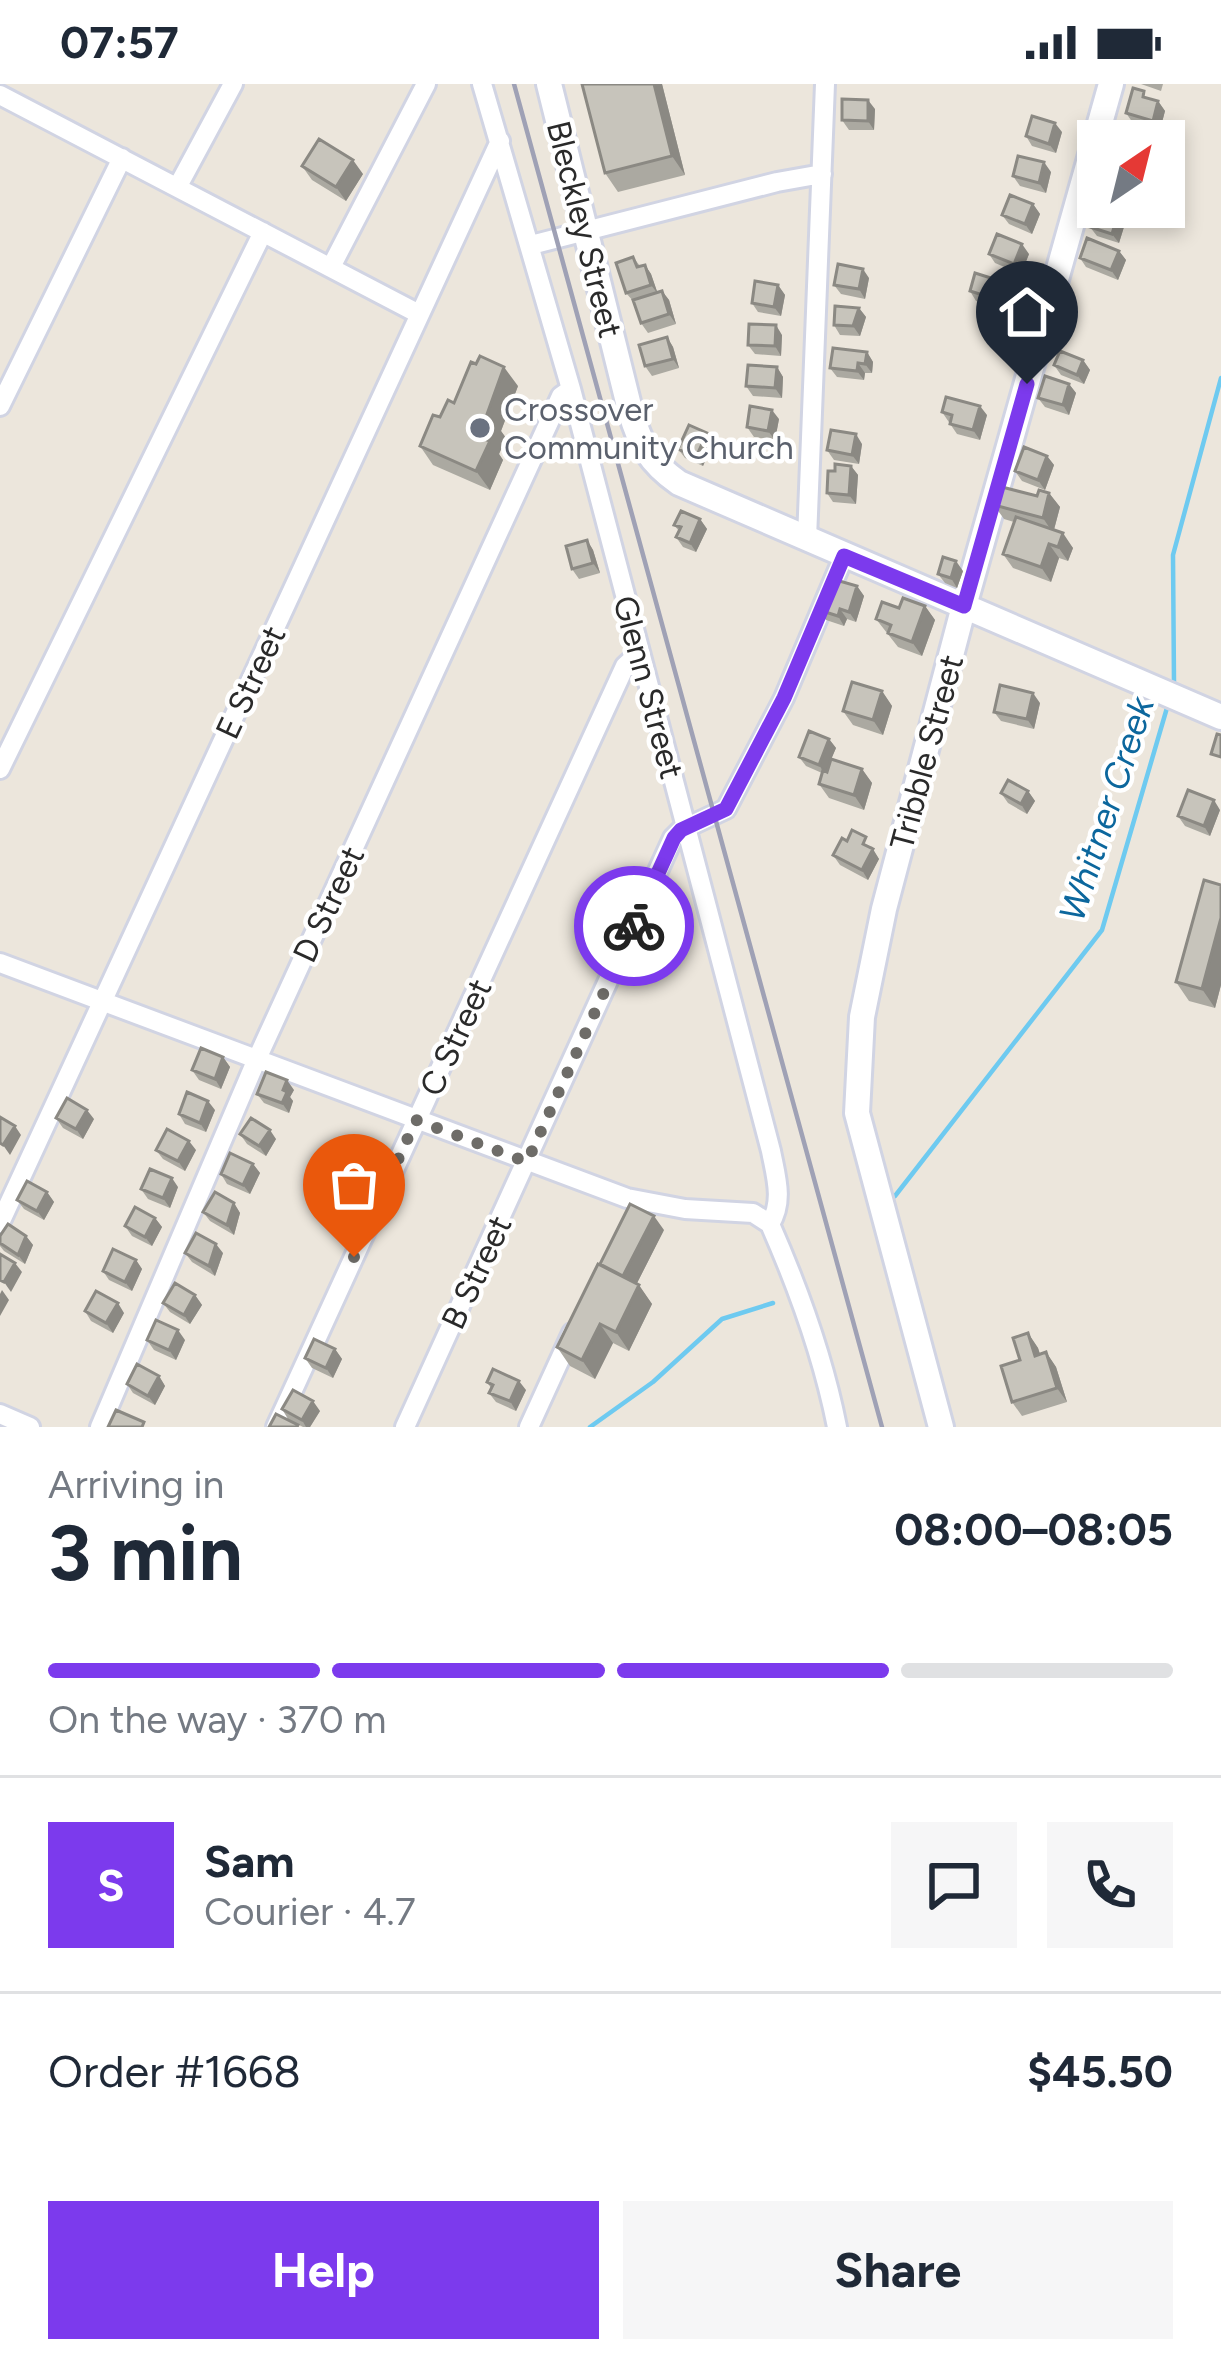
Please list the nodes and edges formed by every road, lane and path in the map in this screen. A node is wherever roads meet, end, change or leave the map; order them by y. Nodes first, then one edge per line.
1 (233, 84) edge
2 (425, 84) edge
3 (482, 84) edge
4 (549, 84) edge
5 (825, 84) edge
6 (1111, 84) edge
7 (0, 95) edge
8 (500, 141) junction
9 (122, 158) junction
10 (822, 174) junction
11 (178, 186) junction
12 (585, 230) junction
13 (263, 232) junction
14 (531, 245) junction
15 (331, 267) junction
16 (419, 314) junction
17 (572, 389) junction
18 (0, 406) edge
19 (807, 539) junction
20 (844, 556) junction
21 (964, 606) junction
22 (640, 652) junction
23 (1221, 717) edge
24 (0, 769) edge
25 (686, 827) junction
26 (0, 963) edge
27 (103, 1002) junction
28 (256, 1060) junction
29 (416, 1120) junction
30 (527, 1162) junction
31 (0, 1223) edge
32 (770, 1224) junction
33 (578, 1318) edge
34 (0, 1414) edge
35 (30, 1427) edge
36 (100, 1427) edge
37 (277, 1427) edge
38 (406, 1427) edge
39 (530, 1427) edge
40 (837, 1427) edge
41 (940, 1427) edge

1 - 11 street
2 - 15 street
3 - 8 street, Glenn Street
4 - 12 street, Bleckley Street
5 - 10 street
6 - 21 street, Tribble Street
7 - 9 street
8 - 14 street, Glenn Street
8 - 16 street, E Street
9 - 11 street
9 - 18 street
10 - 12 street
10 - 19 street
11 - 13 street
12 - 14 street
12 - 19 street, Bleckley Street
13 - 15 street
13 - 24 street
14 - 17 street, Glenn Street
15 - 16 street
16 - 27 street, E Street
17 - 22 street, Glenn Street
17 - 28 street, D Street
19 - 20 street, Bleckley Street
20 - 21 street, Bleckley Street
20 - 25 street, B Street
21 - 23 street, Bleckley Street
21 - 41 street, Tribble Street
22 - 25 street, Glenn Street
22 - 29 street, C Street
25 - 30 street, B Street
25 - 32 street, Glenn Street
26 - 27 street
27 - 28 street
27 - 31 street, E Street
28 - 29 street
28 - 36 street, D Street
29 - 30 street
29 - 37 street, C Street
30 - 32 street
30 - 38 street, B Street
32 - 40 street, Glenn Street
33 - 39 street
34 - 35 street

